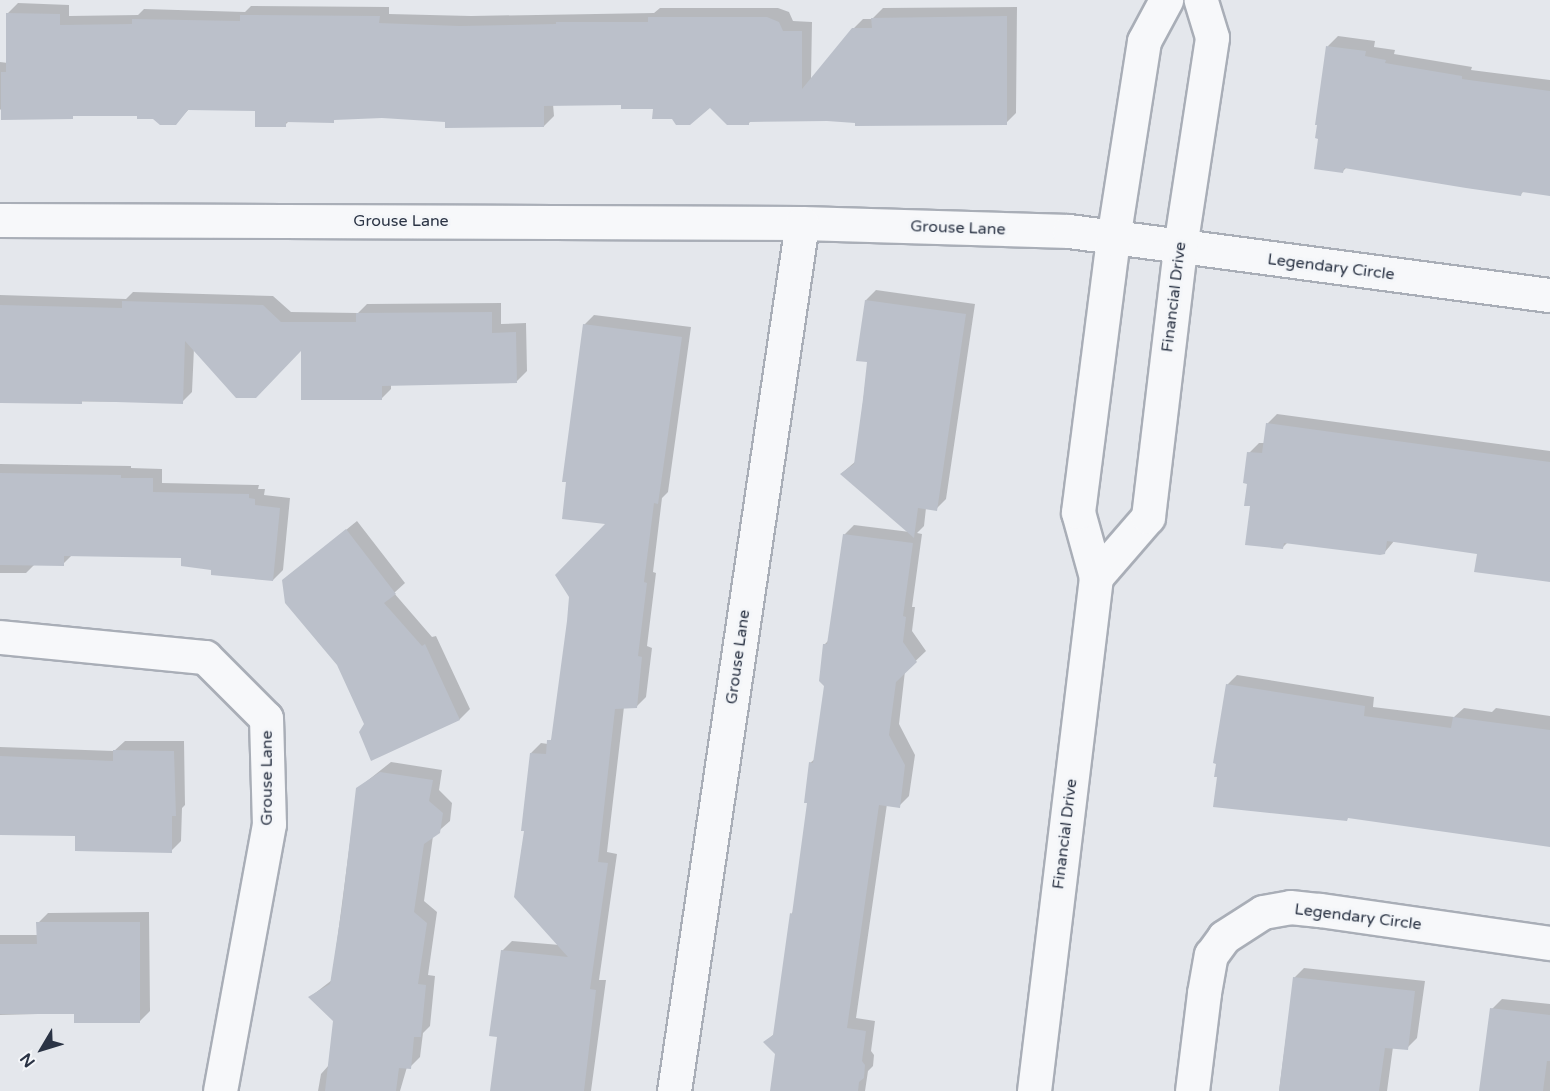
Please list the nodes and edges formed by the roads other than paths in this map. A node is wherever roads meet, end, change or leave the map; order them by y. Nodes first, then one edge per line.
1 (1166, 0) edge
2 (1201, 0) edge
3 (0, 220) edge
4 (802, 223) junction
5 (1113, 239) junction
6 (1180, 247) junction
7 (1550, 295) edge
8 (1096, 577) junction
9 (0, 637) edge
10 (1550, 944) edge
11 (220, 1091) edge
12 (674, 1091) edge
13 (1034, 1091) edge
14 (1192, 1091) edge

1 - 5 street, Financial Drive
2 - 6 street, Financial Drive
3 - 4 street, Grouse Lane
4 - 5 street, Grouse Lane
4 - 12 street, Grouse Lane
5 - 6 street, Legendary Circle
5 - 8 street, Financial Drive
6 - 7 street, Legendary Circle
6 - 8 street, Financial Drive
8 - 13 street, Financial Drive
9 - 11 street, Grouse Lane
10 - 14 street, Legendary Circle

